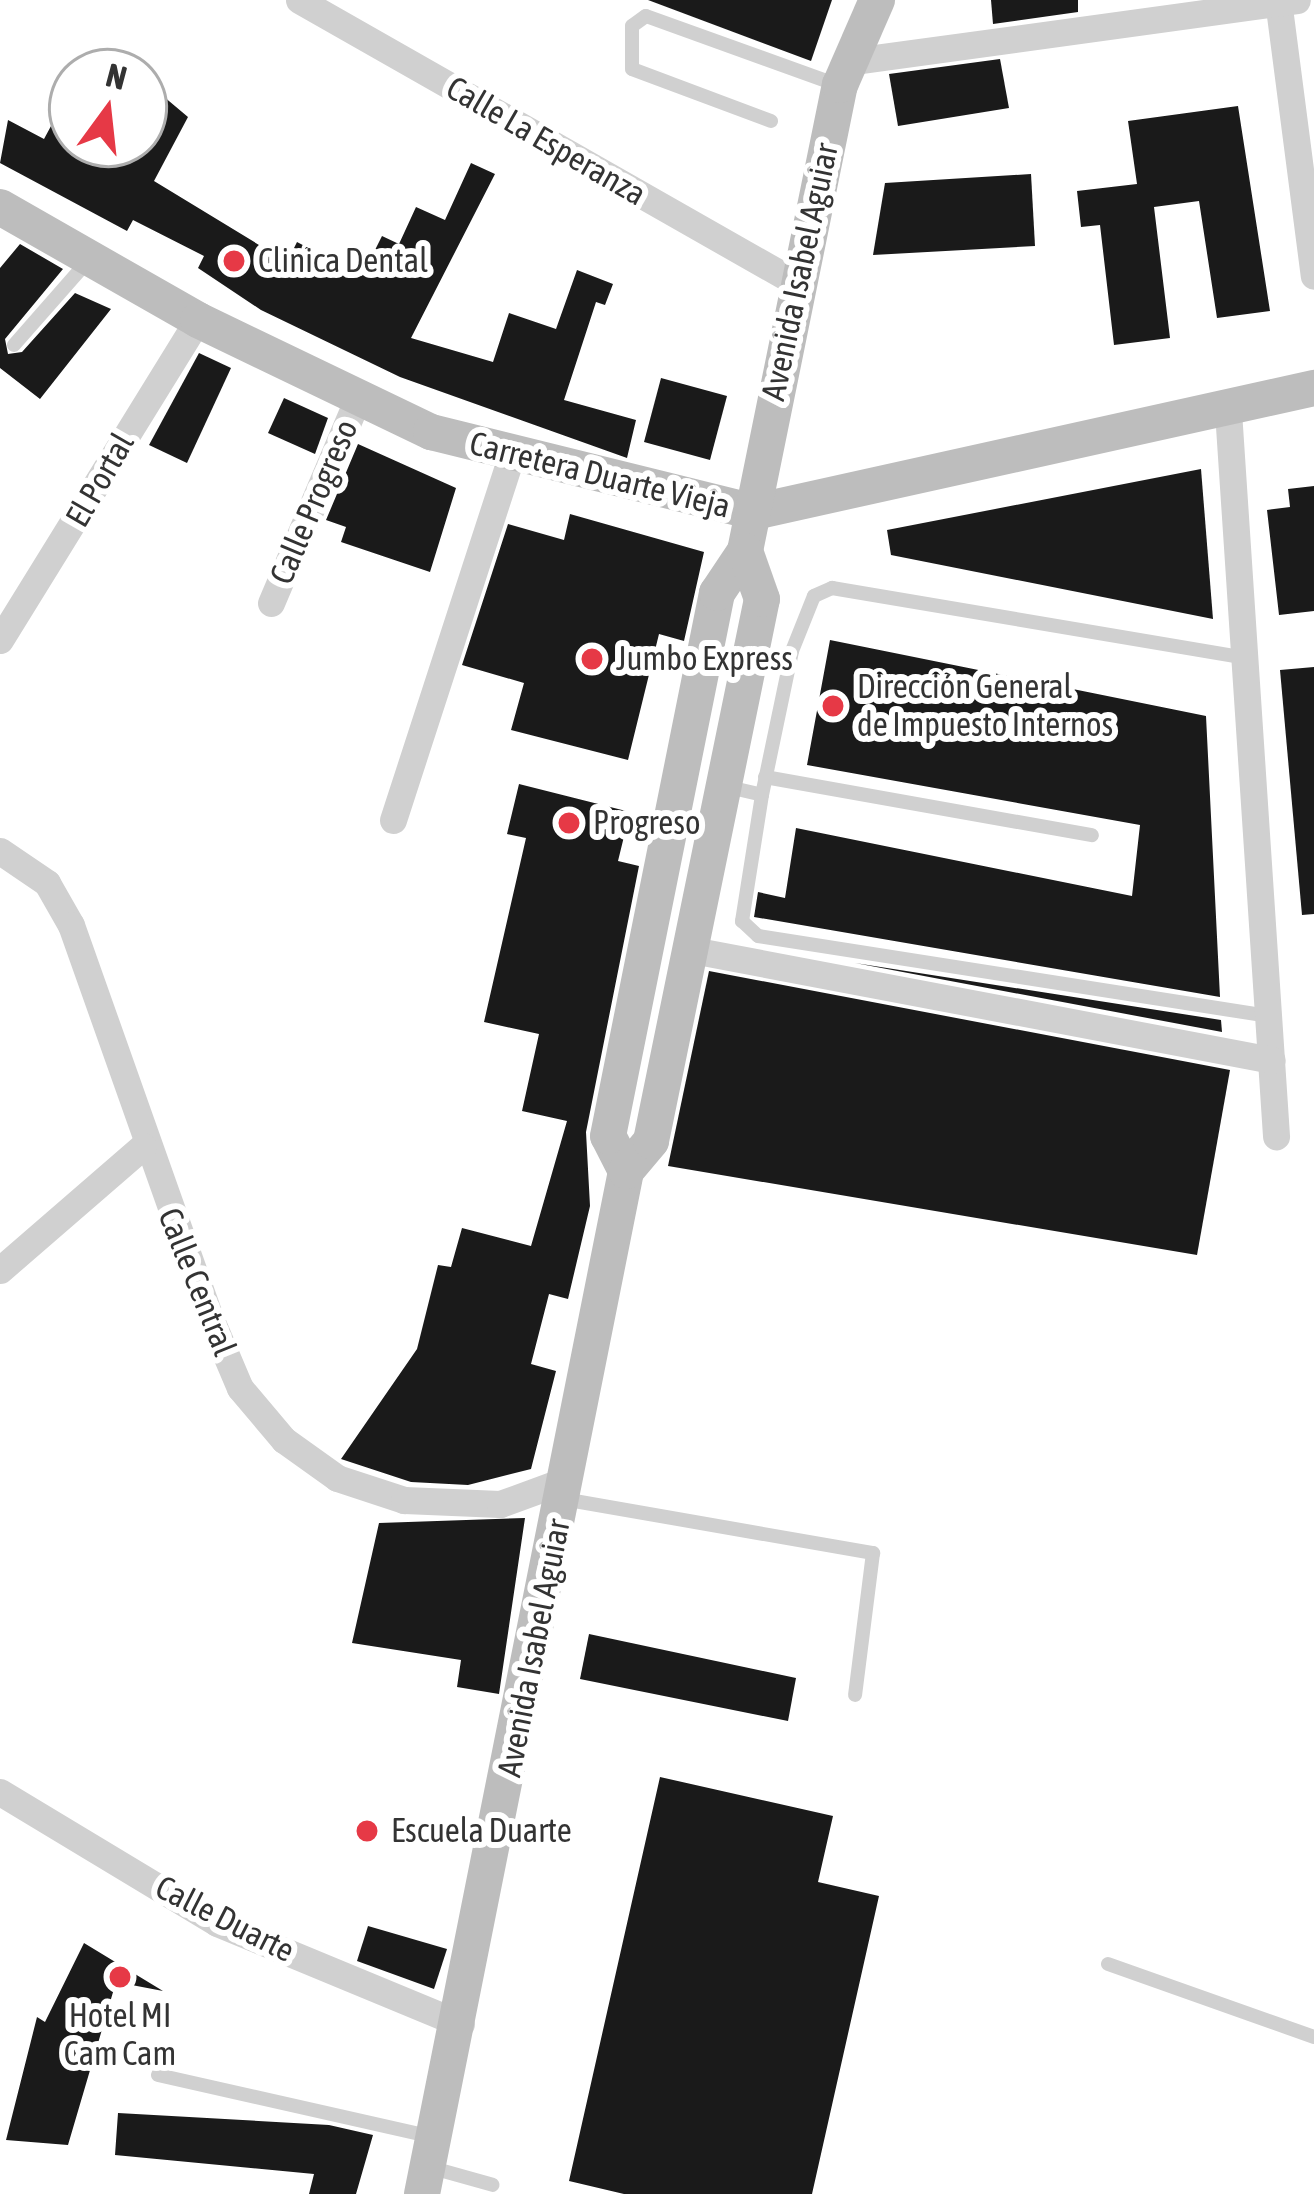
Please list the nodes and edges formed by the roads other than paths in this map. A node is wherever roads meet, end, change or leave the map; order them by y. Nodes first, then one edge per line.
1 (299, 0) edge
2 (877, 0) edge
3 (1285, 1) edge
4 (345, 12) edge
5 (843, 74) junction
6 (771, 121) dead end
7 (7, 222) edge
8 (90, 258) junction
9 (1314, 276) edge
10 (794, 281) junction
11 (198, 320) junction
12 (14, 345) dead end
13 (1314, 388) edge
14 (357, 400) junction
15 (1228, 411) junction
16 (509, 459) junction
17 (754, 512) junction
18 (745, 551) junction
19 (272, 604) dead end
20 (0, 640) edge
21 (1244, 658) junction
22 (765, 777) junction
23 (724, 786) junction
24 (761, 795) junction
25 (393, 820) dead end
26 (1093, 835) dead end
27 (0, 850) edge
28 (650, 940) junction
29 (692, 950) junction
30 (1268, 1016) junction
31 (1272, 1060) junction
32 (1276, 1136) dead end
33 (142, 1146) junction
34 (626, 1171) junction
35 (0, 1270) edge
36 (565, 1490) junction
37 (855, 1695) dead end
38 (0, 1792) edge
39 (1108, 1964) dead end
40 (461, 2024) junction
41 (1314, 2037) edge
42 (158, 2075) dead end
43 (429, 2166) edge
44 (493, 2185) dead end

1 - 4 street, Calle La Esperanza
2 - 5 main road, Avenida Isabel Aguiar
3 - 5 street
3 - 9 street
4 - 10 street, Calle La Esperanza
5 - 6 lane
5 - 10 main road, Avenida Isabel Aguiar
7 - 8 main road, Carretera Duarte Vieja
8 - 11 main road, Carretera Duarte Vieja
8 - 12 lane
10 - 17 main road, Avenida Isabel Aguiar
11 - 14 main road, Carretera Duarte Vieja
11 - 20 street, El Portal
13 - 15 main road, Carretera Duarte Vieja
14 - 16 main road, Carretera Duarte Vieja
14 - 19 street, Calle Progreso
15 - 17 main road, Carretera Duarte Vieja
15 - 21 street
16 - 17 main road, Carretera Duarte Vieja
16 - 25 street
17 - 18 main road, Avenida Isabel Aguiar
18 - 23 main road, Avenida Isabel Aguiar
18 - 28 main road, Avenida Isabel Aguiar
21 - 22 lane
21 - 30 street
22 - 24 lane
22 - 26 lane
23 - 24 lane
23 - 29 main road, Avenida Isabel Aguiar
24 - 30 lane
27 - 33 street, Calle Central
28 - 29 main road
28 - 34 main road, Avenida Isabel Aguiar
29 - 31 street
29 - 34 main road, Avenida Isabel Aguiar
30 - 31 street
31 - 32 street
33 - 35 street
33 - 36 street, Calle Central
34 - 36 main road, Avenida Isabel Aguiar
36 - 37 lane
36 - 40 main road, Avenida Isabel Aguiar
38 - 40 street, Calle Duarte
39 - 41 lane
40 - 43 main road, Avenida Isabel Aguiar
42 - 43 lane
43 - 44 lane

